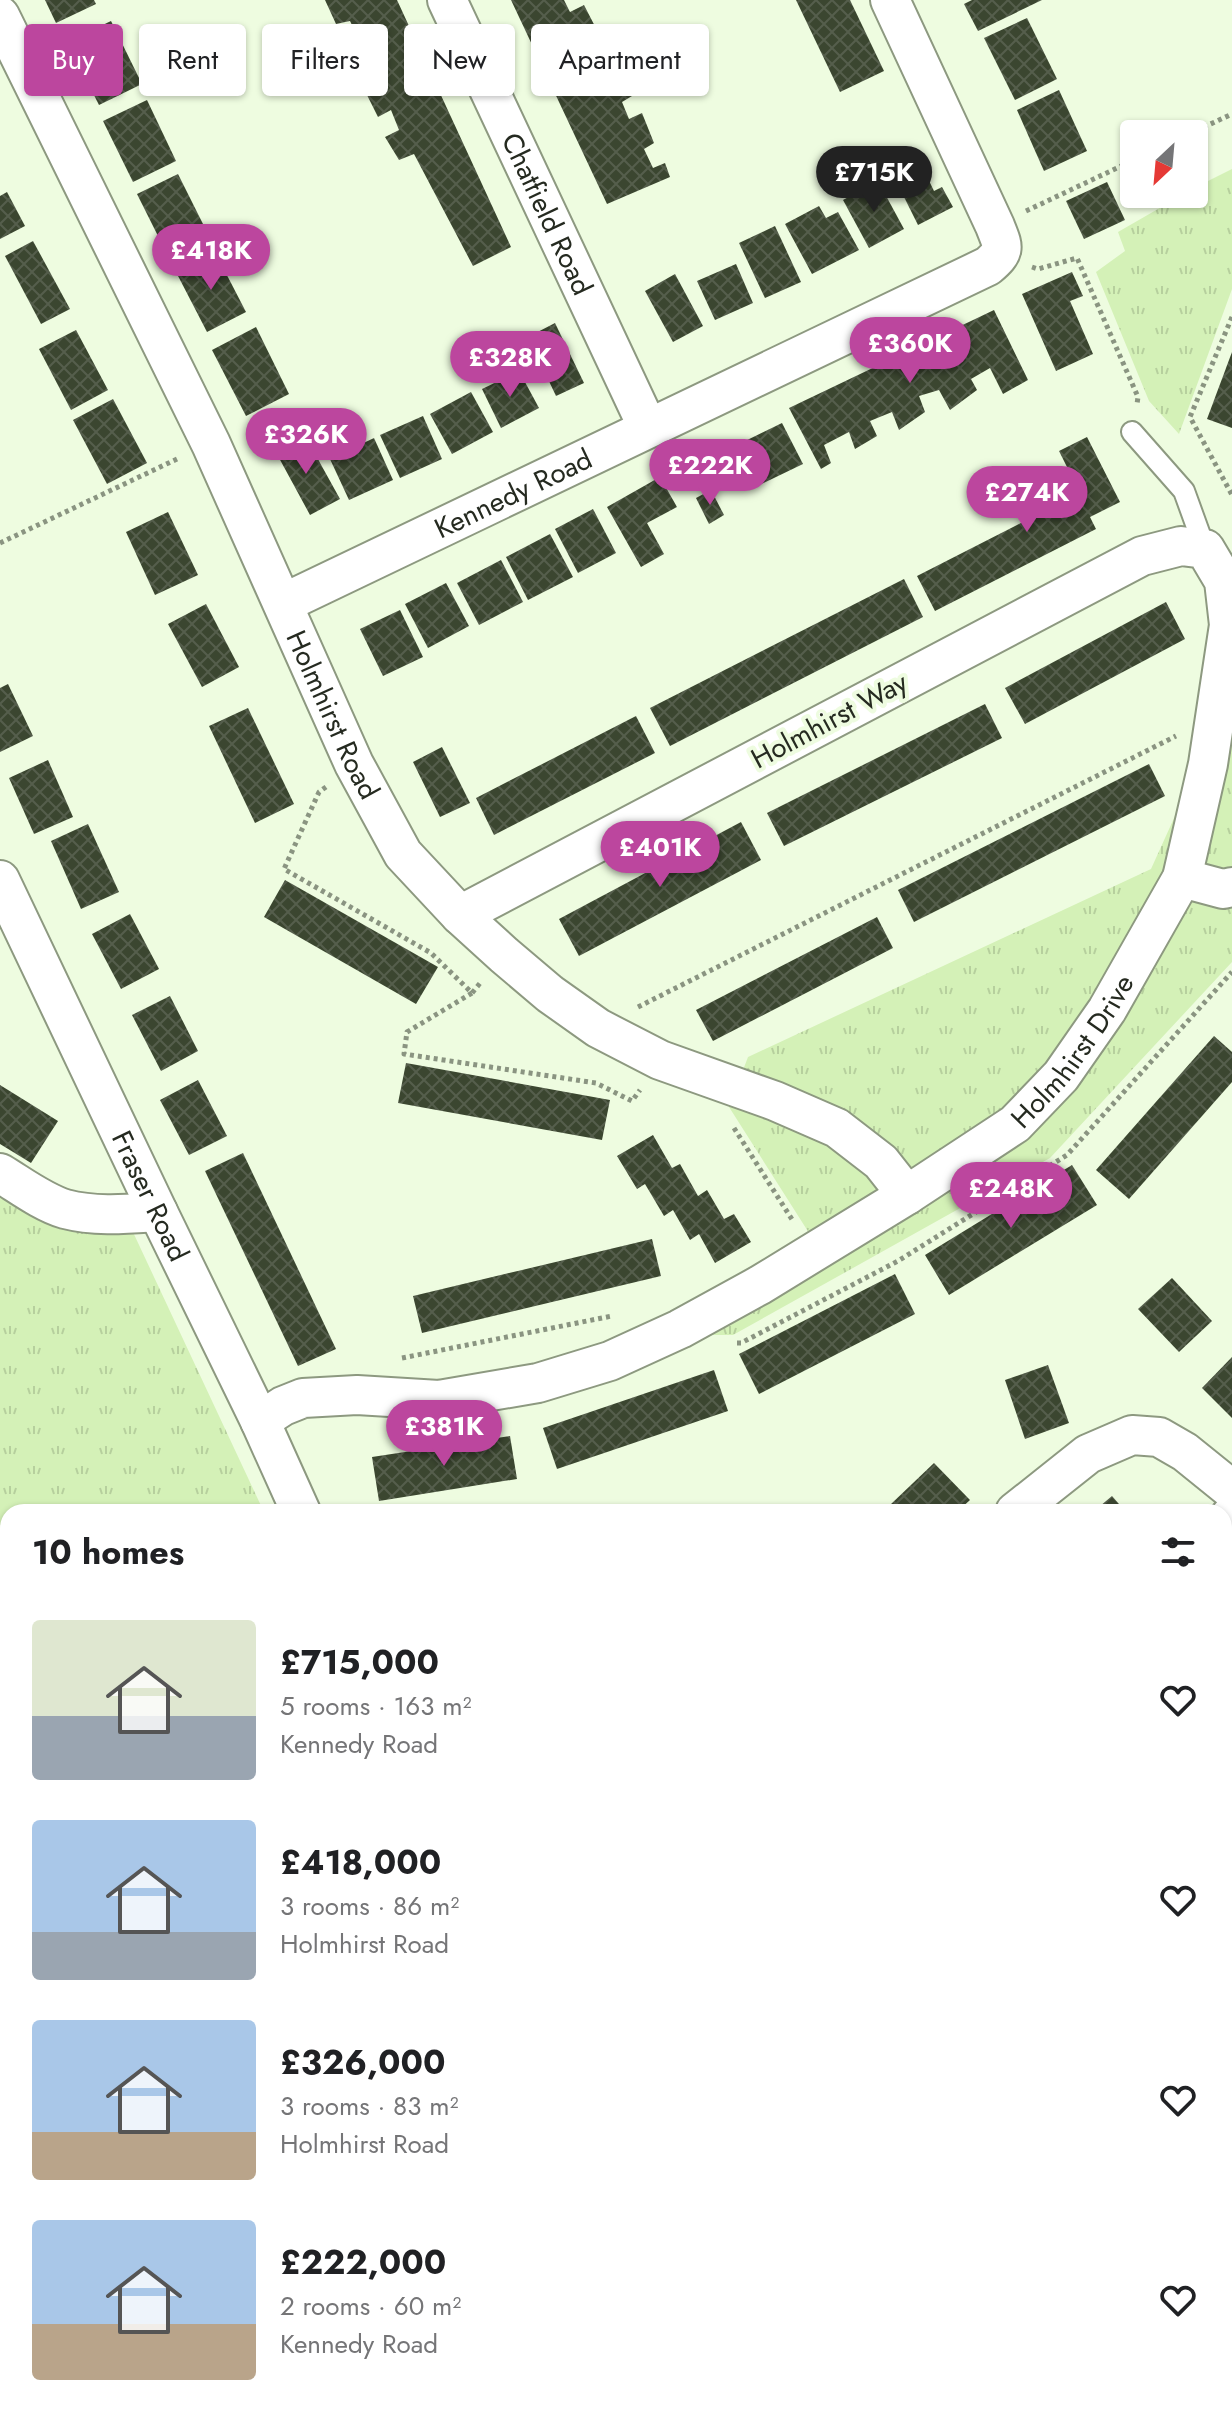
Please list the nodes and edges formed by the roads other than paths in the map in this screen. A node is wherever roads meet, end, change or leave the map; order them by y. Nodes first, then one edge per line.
1 (447, 0) edge
2 (890, 0) edge
3 (0, 16) edge
4 (648, 428) junction
5 (1132, 432) road end
6 (1205, 549) junction
7 (284, 603) junction
8 (1182, 878) junction
9 (0, 880) edge
10 (1232, 887) edge
11 (460, 915) junction
12 (0, 1173) edge
13 (907, 1195) junction
14 (158, 1212) junction
15 (260, 1421) junction
16 (1232, 1490) edge
17 (297, 1504) edge
18 (1025, 1504) edge

1 - 4 street, Chatfield Road
2 - 4 street, Kennedy Road
3 - 7 street, Holmhirst Road
4 - 7 street, Kennedy Road
5 - 6 lane, Holmhirst Drive
6 - 8 street, Holmhirst Drive
6 - 11 street, Holmhirst Way
7 - 11 street, Holmhirst Road
8 - 10 street
8 - 13 street, Holmhirst Drive
9 - 14 street, Fraser Road
11 - 13 street, Holmhirst Road
12 - 14 street
13 - 15 street, Holmhirst Drive
14 - 15 street, Fraser Road
15 - 17 street, Fraser Road
16 - 18 street

